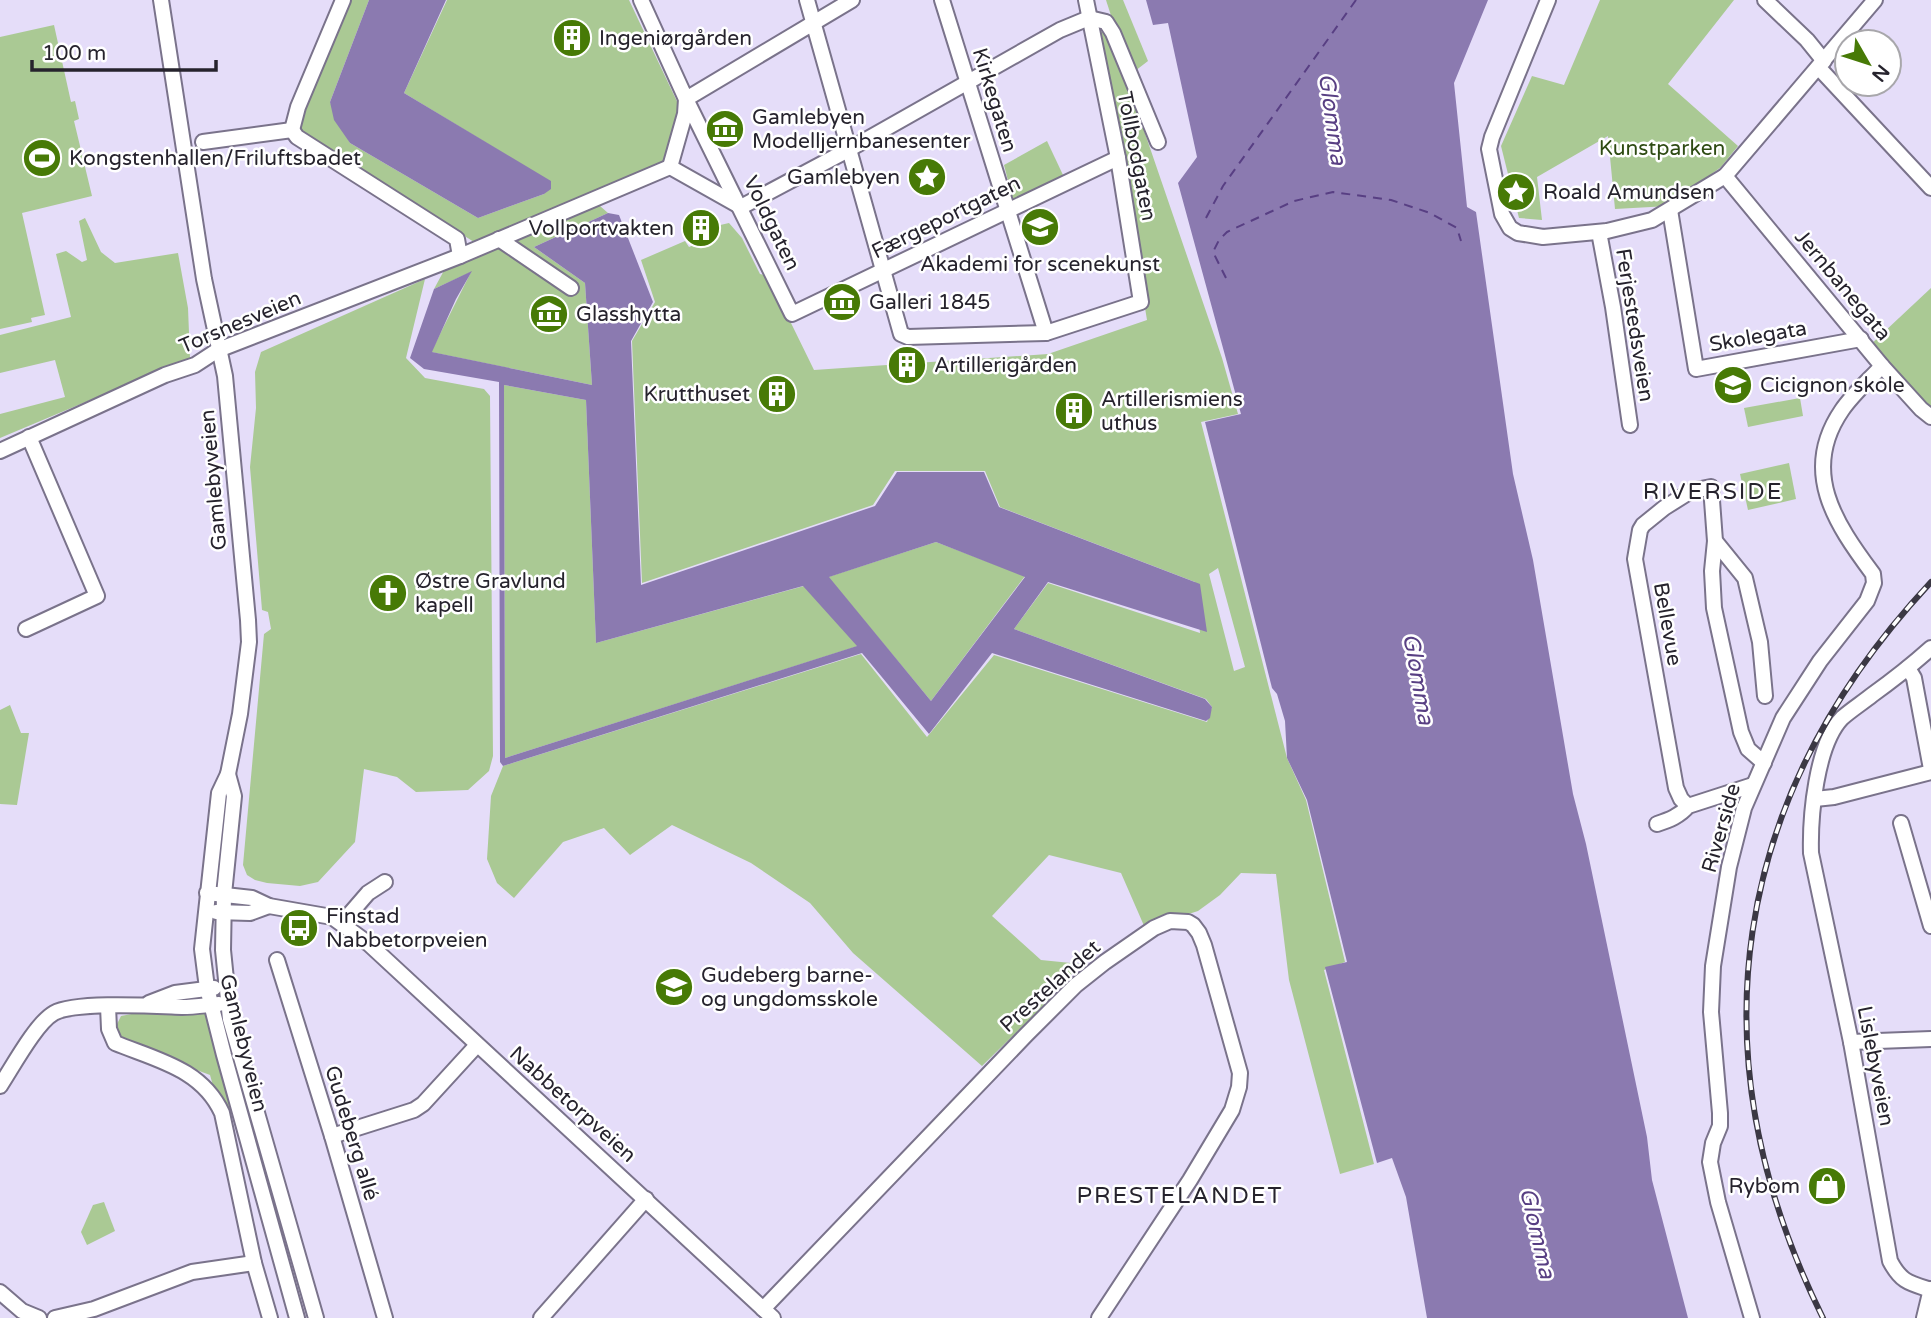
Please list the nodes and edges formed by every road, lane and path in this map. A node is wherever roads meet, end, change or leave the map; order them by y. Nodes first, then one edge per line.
1 (161, 0) edge
2 (343, 0) edge
3 (641, 0) edge
4 (807, 0) edge
5 (852, 0) edge
6 (942, 0) edge
7 (1086, 0) edge
8 (1548, 0) edge
9 (1765, 0) edge
10 (1875, 0) edge
11 (1089, 18) junction
12 (814, 23) junction
13 (1822, 65) junction
14 (967, 83) junction
15 (686, 99) junction
16 (292, 130) junction
17 (203, 142) dead end
18 (1158, 142) dead end
19 (848, 150) junction
20 (1118, 158) junction
21 (670, 167) junction
22 (1725, 176) junction
23 (1931, 188) edge
24 (741, 207) junction
25 (1007, 211) junction
26 (1670, 211) junction
27 (1599, 232) junction
28 (499, 239) junction
29 (460, 256) junction
30 (884, 271) junction
31 (571, 288) dead end
32 (792, 314) joint
33 (1046, 333) junction
34 (1861, 339) junction
35 (218, 350) junction
36 (1882, 366) junction
37 (1931, 418) edge
38 (1630, 425) dead end
39 (29, 437) junction
40 (0, 450) edge
41 (1715, 541) junction
42 (26, 629) dead end
43 (1931, 648) edge
44 (1908, 668) junction
45 (1765, 696) dead end
46 (1763, 763) junction
47 (1931, 771) edge
48 (228, 774) junction
49 (1753, 785) junction
50 (1815, 799) junction
51 (1688, 806) junction
52 (1901, 823) dead end
53 (1657, 824) dead end
54 (385, 882) dead end
55 (207, 893) junction
56 (224, 894) junction
57 (269, 906) junction
58 (206, 912) junction
59 (225, 912) junction
60 (342, 923) junction
61 (1931, 926) edge
62 (277, 960) dead end
63 (207, 988) junction
64 (226, 988) junction
65 (228, 1003) junction
66 (211, 1004) junction
67 (142, 1005) junction
68 (108, 1006) junction
69 (1931, 1039) edge
70 (1851, 1042) junction
71 (477, 1045) junction
72 (0, 1086) edge
73 (332, 1136) junction
74 (646, 1199) junction
75 (254, 1263) junction
76 (1931, 1290) edge
77 (0, 1292) edge
78 (768, 1314) edge
79 (39, 1318) edge
80 (55, 1318) edge
81 (270, 1318) edge
82 (297, 1318) edge
83 (316, 1318) edge
84 (385, 1318) edge
85 (541, 1318) edge
86 (1099, 1318) edge
87 (1752, 1318) edge
88 (1924, 1318) edge

1 - 35 street, Gamlebyveien
2 - 16 street
3 - 15 street, Voldgaten
4 - 12 street
5 - 12 street
6 - 14 street, Kirkegaten
7 - 11 street, Tollbodgaten
8 - 27 street, Ferjestedsveien
9 - 13 street
10 - 13 street, Ferjestedsveien
11 - 14 street
11 - 18 street
11 - 20 street, Tollbodgaten
12 - 15 street
12 - 19 street
13 - 22 street, Ferjestedsveien
13 - 23 street
14 - 19 street
14 - 25 street, Kirkegaten
15 - 21 street
15 - 24 street, Voldgaten
16 - 17 street
16 - 29 street
19 - 24 street
19 - 30 street
20 - 25 street, Færgeportgaten
20 - 33 street, Tollbodgaten
21 - 24 street
21 - 28 street, Torsnesveien
22 - 26 street, Ferjestedsveien
22 - 34 street, Jernbanegata
24 - 32 street, Voldgaten
25 - 30 street, Færgeportgaten
25 - 33 street, Kirkegaten
26 - 27 street, Ferjestedsveien
26 - 34 street, Skolegata
27 - 38 street, Ferjestedsveien
28 - 29 street, Torsnesveien
28 - 31 street
29 - 35 street, Torsnesveien
30 - 32 street, Færgeportgaten
30 - 33 street
34 - 36 street, Jernbanegata
35 - 39 street, Torsnesveien
35 - 48 street, Gamlebyveien
36 - 37 street, Jernbanegata
36 - 46 street, Riverside
39 - 40 street, Torsnesveien
39 - 42 street
41 - 45 street
41 - 46 street
41 - 51 street, Bellevue
43 - 44 street, Lislebyveien
44 - 47 street
44 - 50 street, Lislebyveien
46 - 49 street, Riverside
47 - 50 street
48 - 55 street, Gamlebyveien
48 - 56 street, Gamlebyveien
49 - 51 street
49 - 87 street, Riverside
50 - 70 street, Lislebyveien
51 - 53 street
52 - 61 street
54 - 60 street
55 - 56 street, Nabbetorpveien
55 - 58 street, Gamlebyveien
56 - 57 street, Nabbetorpveien
56 - 59 street, Gamlebyveien
57 - 59 street, Nabbetorpveien
57 - 60 street, Nabbetorpveien
58 - 59 street, Nabbetorpveien
58 - 63 street, Gamlebyveien
59 - 64 street, Gamlebyveien
60 - 71 street, Nabbetorpveien
62 - 73 street, Gudeberg allé
63 - 64 street
63 - 66 street, Gamlebyveien
63 - 67 street
64 - 65 street, Gamlebyveien
65 - 66 street
65 - 83 street, Gamlebyveien
66 - 67 street
66 - 82 street, Gamlebyveien
67 - 68 street
68 - 72 street
68 - 75 street
69 - 70 street
70 - 76 street, Lislebyveien
71 - 73 street
71 - 74 street, Nabbetorpveien
73 - 84 street, Gudeberg allé
74 - 78 street, Nabbetorpveien
74 - 85 street
75 - 80 street
75 - 81 street
76 - 88 street, Lislebyveien
77 - 79 street
78 - 86 street, Prestelandet

